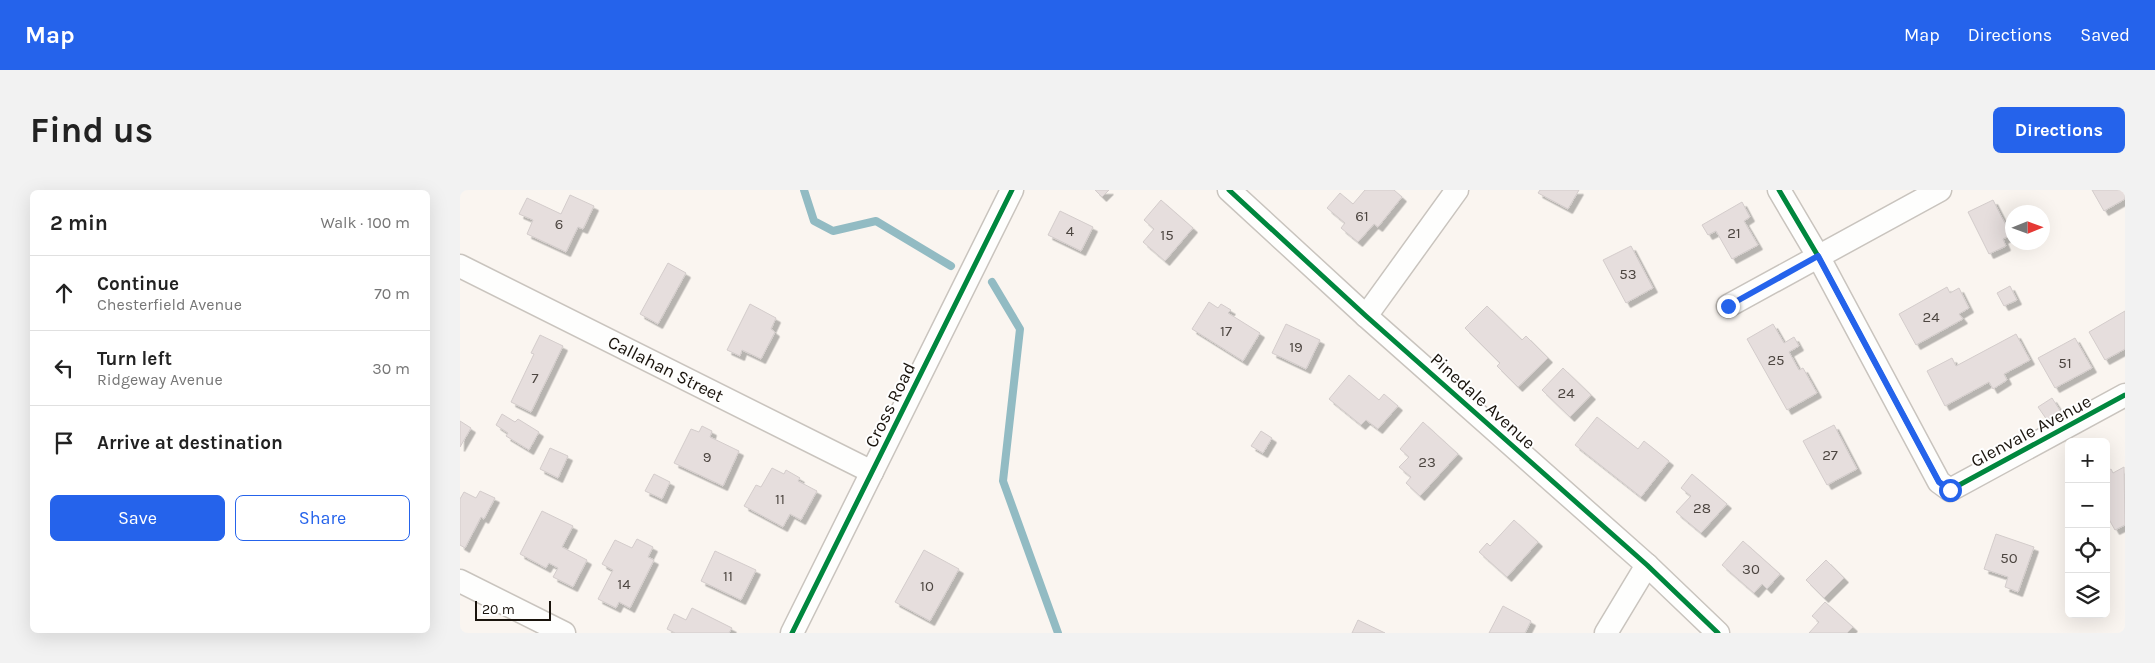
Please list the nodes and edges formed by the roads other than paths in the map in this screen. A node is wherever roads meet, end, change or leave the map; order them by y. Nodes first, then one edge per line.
1 (1012, 190) edge
2 (1229, 190) edge
3 (1457, 190) edge
4 (1779, 190) edge
5 (1940, 190) edge
6 (1818, 256) junction
7 (460, 266) edge
8 (1728, 306) dead end
9 (1366, 316) junction
10 (2125, 395) edge
11 (872, 472) junction
12 (1647, 565) junction
13 (460, 581) edge
14 (564, 633) edge
15 (792, 633) edge
16 (1606, 633) edge
17 (1718, 633) edge

1 - 11 street, Cross Road
2 - 9 street, Pinedale Avenue
3 - 9 street
4 - 6 street
5 - 6 street
6 - 8 street
6 - 10 street, Glenvale Avenue
7 - 11 street, Callahan Street
9 - 12 street, Pinedale Avenue
11 - 15 street, Cross Road
12 - 16 street
12 - 17 street, Pinedale Avenue
13 - 14 street

